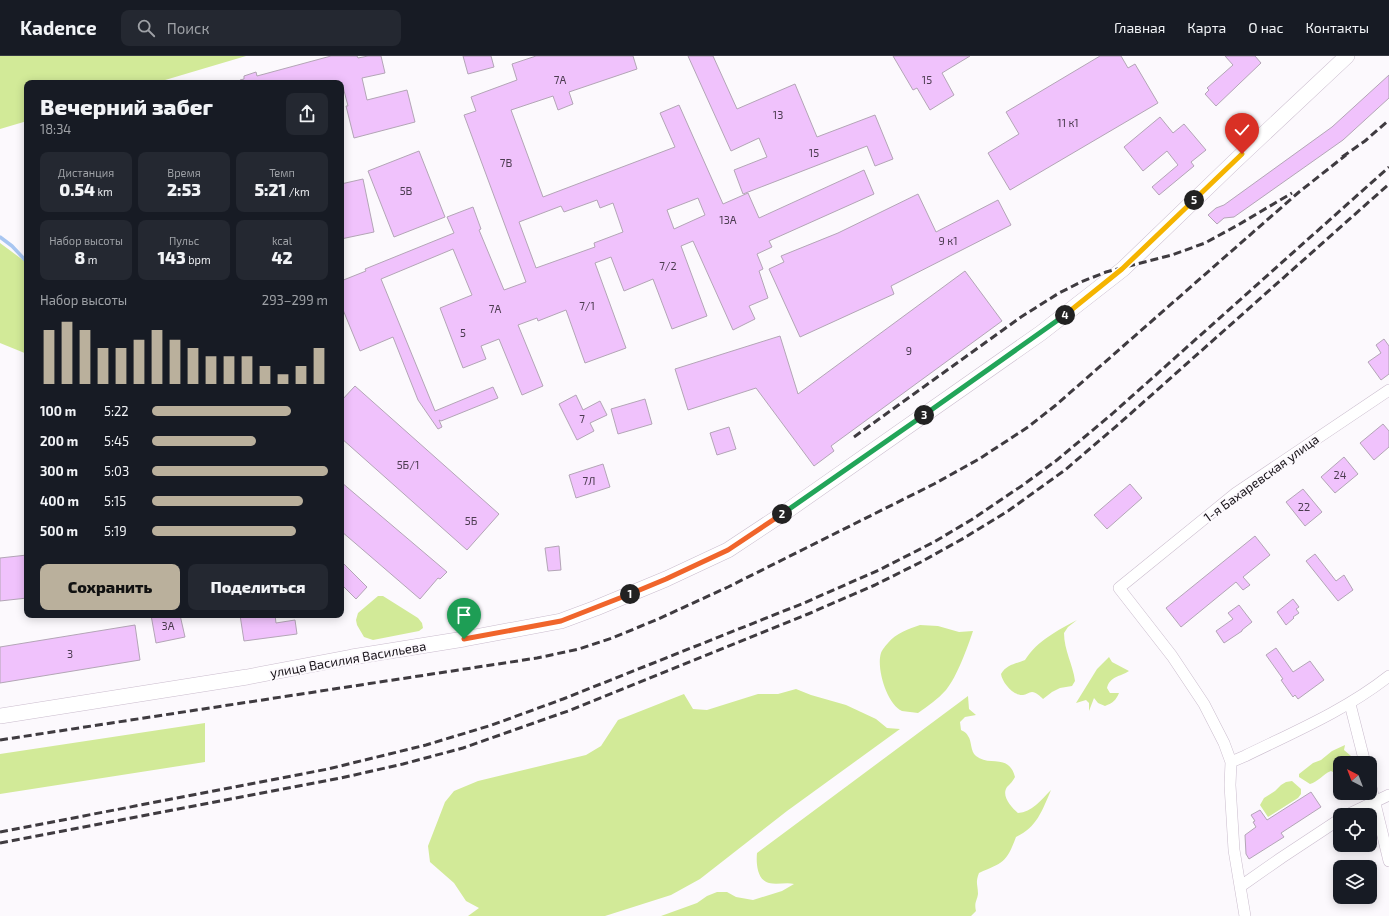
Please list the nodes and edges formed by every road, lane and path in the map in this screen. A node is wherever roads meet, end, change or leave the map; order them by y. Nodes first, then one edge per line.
1 (1347, 56) edge
2 (1389, 390) edge
3 (1389, 676) edge
4 (1350, 704) junction
5 (0, 716) edge
6 (1363, 756) edge
7 (1231, 762) junction
8 (1389, 795) edge
9 (1375, 801) junction
10 (1361, 808) edge
11 (1333, 824) edge
12 (1389, 861) edge
13 (1241, 886) junction
14 (1245, 916) edge

1 - 5 main road, улица Василия Васильева
2 - 7 street, 1-я Бахаревская улица
3 - 4 street
4 - 6 street
4 - 7 street
7 - 13 street
8 - 9 street
9 - 10 street
9 - 12 street
11 - 13 street
13 - 14 street

